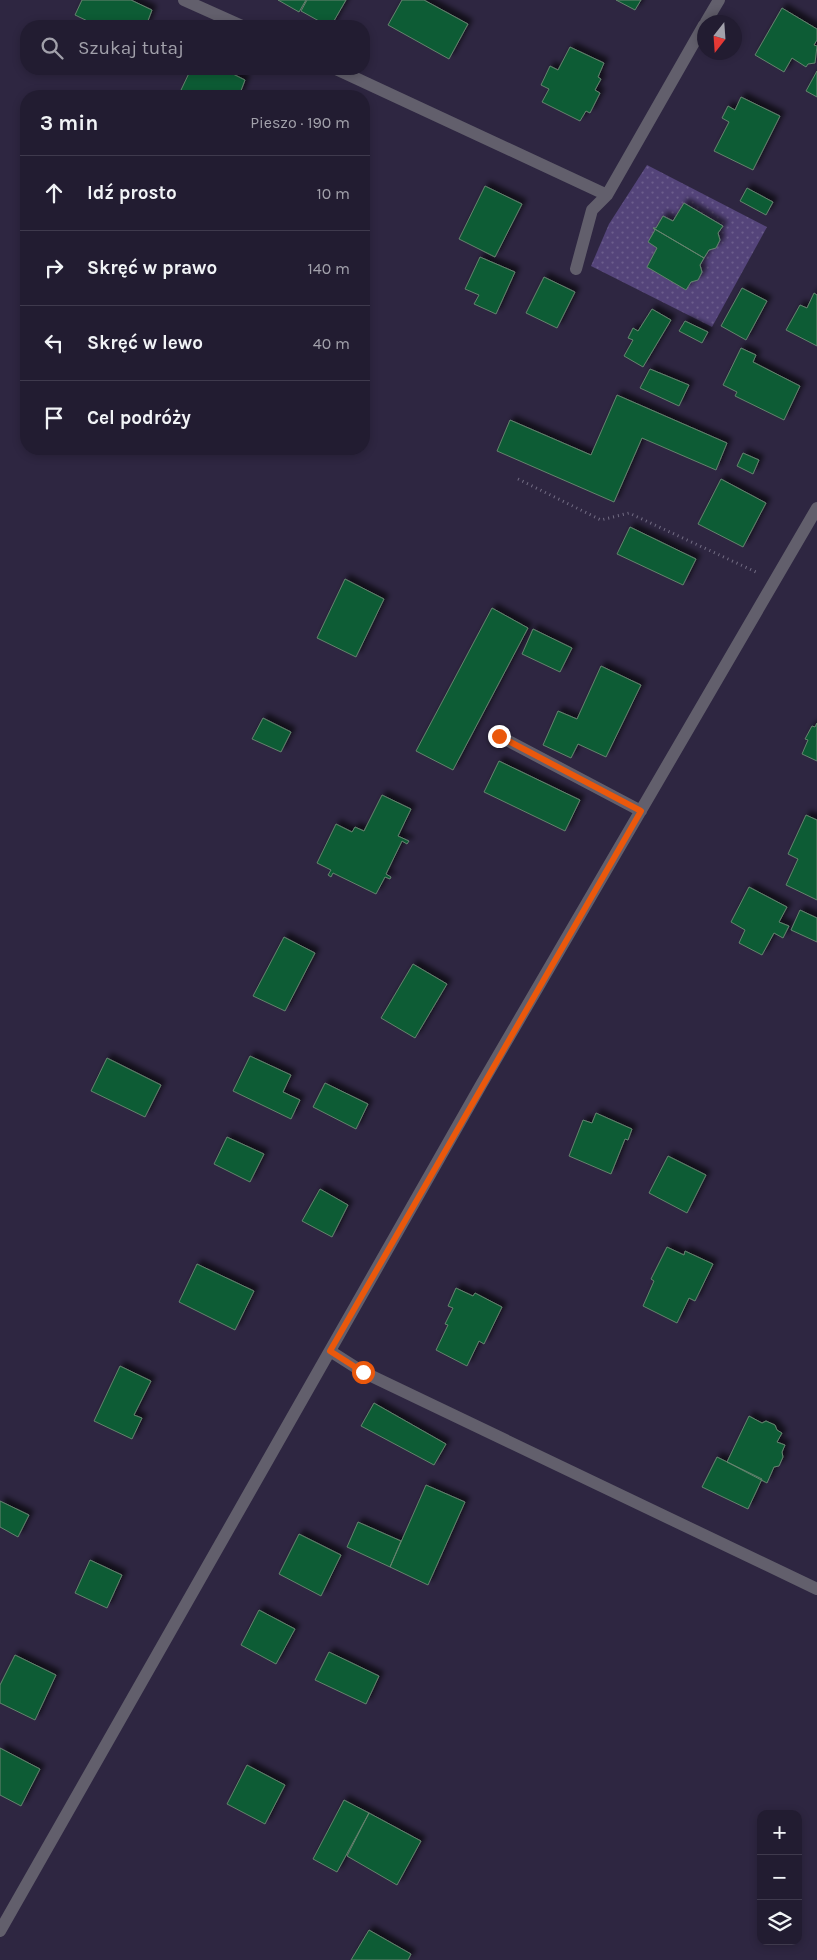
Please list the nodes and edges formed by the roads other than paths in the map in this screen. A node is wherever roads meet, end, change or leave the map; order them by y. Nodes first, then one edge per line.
1 (184, 0) edge
2 (719, 0) edge
3 (710, 15) edge
4 (229, 20) edge
5 (697, 38) edge
6 (349, 75) edge
7 (608, 195) junction
8 (576, 269) dead end
9 (817, 508) edge
10 (813, 524) edge
11 (499, 736) dead end
12 (641, 811) junction
13 (330, 1351) junction
14 (817, 1589) edge
15 (0, 1931) edge

1 - 4 street
2 - 3 street
5 - 7 street
6 - 7 street
7 - 8 street
9 - 10 street
10 - 12 street
11 - 12 street
12 - 13 street
13 - 14 street
13 - 15 street

